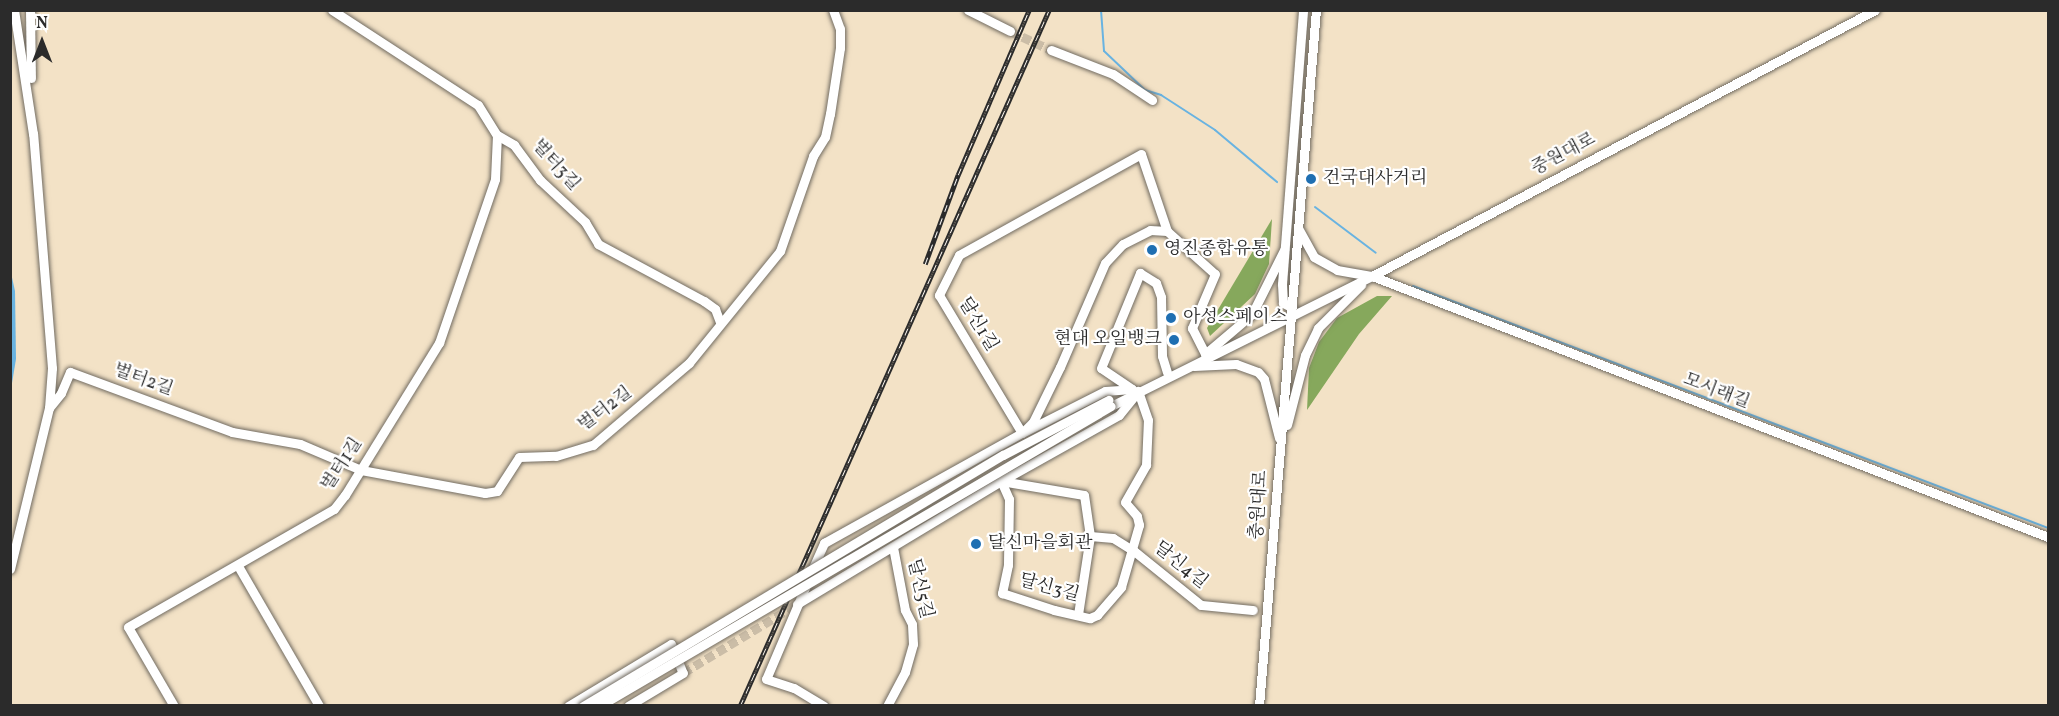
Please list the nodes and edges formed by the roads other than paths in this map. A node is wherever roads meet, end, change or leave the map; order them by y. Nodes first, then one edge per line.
1 (14, 10) edge
2 (30, 10) edge
3 (333, 10) edge
4 (833, 10) edge
5 (968, 10) edge
6 (1303, 10) edge
7 (1316, 10) edge
8 (1875, 10) edge
9 (1010, 31) tunnel mouth
10 (1051, 50) tunnel mouth
11 (1152, 100) dead end
12 (33, 134) junction
13 (497, 135) junction
14 (1298, 228) junction
15 (1167, 231) junction
16 (1284, 250) junction
17 (1372, 276) junction
18 (1289, 306) junction
19 (1288, 319) junction
20 (720, 322) junction
21 (1267, 327) junction
22 (1205, 354) junction
23 (1188, 366) junction
24 (1167, 372) junction
25 (1135, 390) junction
26 (1110, 403) junction
27 (49, 408) junction
28 (1022, 433) junction
29 (1281, 449) junction
30 (361, 470) junction
31 (1001, 481) junction
32 (1090, 536) junction
33 (2049, 537) edge
34 (893, 547) junction
35 (1134, 551) junction
36 (238, 566) junction
37 (10, 569) edge
38 (797, 604) junction
39 (1253, 610) dead end
40 (1078, 614) junction
41 (174, 705) edge
42 (319, 705) edge
43 (567, 705) edge
44 (583, 705) edge
45 (599, 705) edge
46 (628, 705) edge
47 (824, 705) edge
48 (887, 705) edge
49 (1258, 705) edge

1 - 12 street
2 - 12 street
3 - 13 street, 벌터3길
4 - 20 street, 벌터2길
5 - 9 street
6 - 16 street, 충원대로
7 - 14 street, 충원대로
8 - 17 street, 중원대로
10 - 11 street
12 - 27 street
13 - 20 street, 벌터3길
13 - 30 street, 벌터1길
14 - 17 street, 모시래길
14 - 18 street, 충원대로
15 - 22 street, 달신1길
15 - 28 street
15 - 28 street, 달신1길
16 - 18 street, 충원대로
16 - 22 street
17 - 19 street, 중원대로
17 - 29 street
17 - 33 street, 모시래길
18 - 19 street, 충원대로
19 - 21 street, 중원대로
19 - 29 street, 충원대로
20 - 30 street, 벌터2길
21 - 22 street, 중원대로
21 - 23 street, 중원대로
22 - 24 street, 중원대로
23 - 25 street, 중원대로
23 - 29 street
24 - 25 street, 중원대로
24 - 25 street
25 - 26 street, 중원대로
25 - 28 street
25 - 31 street
25 - 35 street, 달신3길
26 - 44 street, bridge
26 - 45 street, bridge
27 - 30 street, 벌터2길
27 - 37 street
28 - 38 street
29 - 49 street, 충원대로
30 - 36 street, 벌터1길
31 - 32 street
31 - 34 street
31 - 40 street, 달신3길
32 - 35 street, 달신4길
32 - 40 street
34 - 38 street
34 - 48 street, 달신5길
35 - 39 street, 달신4길
35 - 40 street, 달신3길
36 - 41 street, 벌터1길
36 - 42 street
38 - 47 street
43 - 46 street

